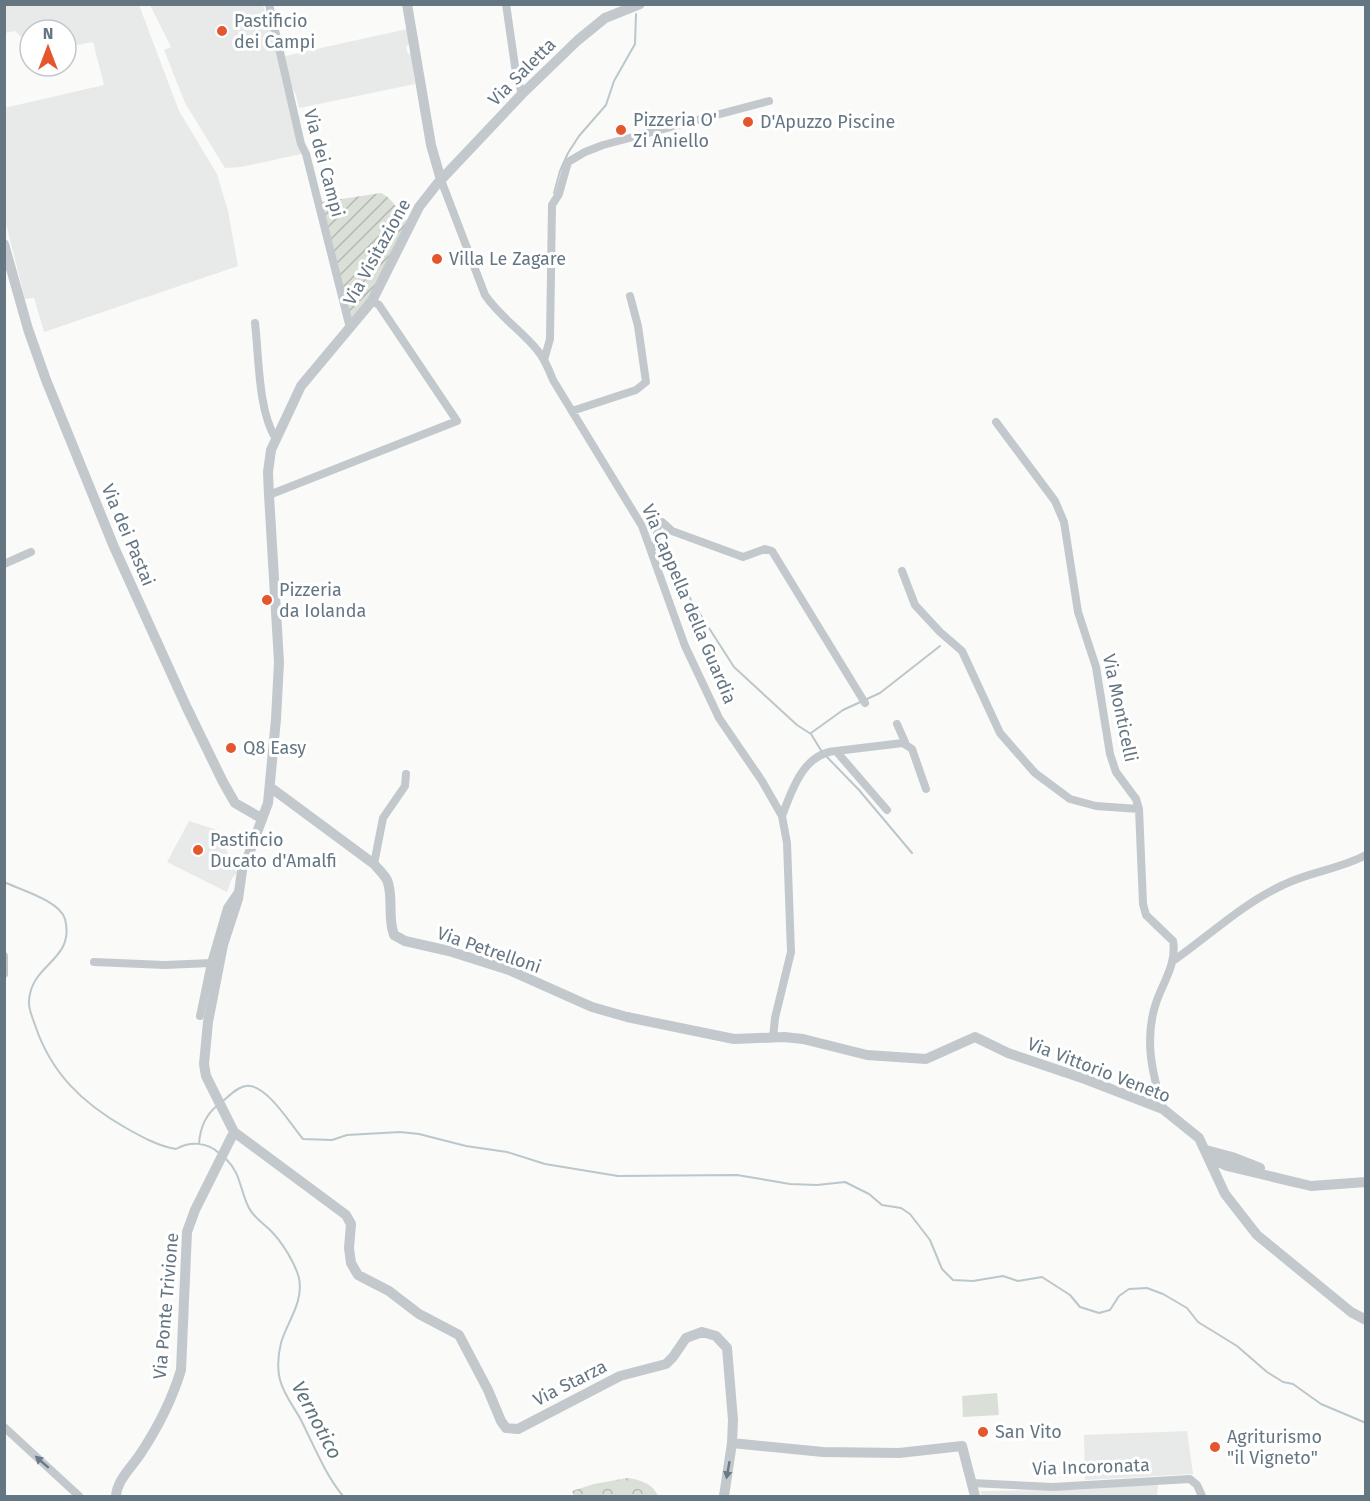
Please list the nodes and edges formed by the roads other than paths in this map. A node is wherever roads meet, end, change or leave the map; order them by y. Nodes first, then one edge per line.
1 (268, 4) edge
2 (407, 4) edge
3 (506, 4) edge
4 (640, 4) edge
5 (522, 94) junction
6 (770, 101) dead end
7 (441, 180) junction
8 (4, 243) edge
9 (630, 296) dead end
10 (372, 301) junction
11 (255, 323) dead end
12 (350, 328) junction
13 (544, 360) junction
14 (577, 409) junction
15 (996, 422) dead end
16 (276, 439) junction
17 (269, 495) junction
18 (655, 544) junction
19 (31, 552) dead end
20 (4, 564) edge
21 (902, 571) dead end
22 (865, 703) dead end
23 (897, 724) dead end
24 (903, 743) junction
25 (836, 751) junction
26 (406, 774) dead end
27 (270, 788) junction
28 (927, 789) dead end
29 (1139, 809) junction
30 (887, 810) dead end
31 (782, 816) junction
32 (261, 818) junction
33 (1365, 855) edge
34 (374, 864) junction
35 (240, 890) junction
36 (4, 956) edge
37 (1173, 961) junction
38 (94, 962) dead end
39 (211, 963) junction
40 (4, 974) edge
41 (200, 1016) dead end
42 (773, 1038) junction
43 (1163, 1108) junction
44 (234, 1132) junction
45 (1199, 1138) junction
46 (1208, 1154) junction
47 (1233, 1156) junction
48 (1365, 1182) edge
49 (1327, 1186) junction
50 (1365, 1320) edge
51 (733, 1425) junction
52 (4, 1427) edge
53 (732, 1443) junction
54 (748, 1444) junction
55 (972, 1483) junction
56 (79, 1497) edge
57 (116, 1497) edge
58 (724, 1497) edge
59 (975, 1497) edge
60 (1202, 1497) edge

1 - 12 street, Via dei Campi
2 - 7 street
3 - 5 street
4 - 5 street, Via Saletta
5 - 7 street, Via Saletta
6 - 13 street
7 - 10 street, Via Visitazione
7 - 13 street, Via Cappella della Guardia
8 - 32 street, Via dei Pastai
9 - 14 street
10 - 12 street, Via Visitazione
10 - 17 street
11 - 16 street
12 - 16 street, Via Visitazione
13 - 14 street, Via Cappella della Guardia
14 - 18 street, Via Cappella della Guardia
15 - 29 street, Via Monticelli
16 - 17 street, Via Visitazione
17 - 27 street, Via Visitazione
18 - 22 street
18 - 31 street, Via Cappella della Guardia
19 - 20 street
21 - 29 street
23 - 24 street
24 - 25 street
24 - 28 street
25 - 30 street
25 - 31 street
26 - 34 street
27 - 32 street, Via Visitazione
27 - 34 street, Via Petrelloni
29 - 37 street, Via Monticelli
31 - 42 street, Via Cappella della Guardia
32 - 35 street
33 - 37 street
34 - 42 street, Via Petrelloni
35 - 39 street
35 - 44 street
36 - 40 street
37 - 43 street
38 - 39 street
39 - 41 street
42 - 43 street, Via Vittorio Veneto
43 - 45 street, Via Vittorio Veneto
44 - 51 street, Via Starza
44 - 57 street, Via Ponte Trivione
45 - 46 street, Via Vittorio Veneto
45 - 47 street
46 - 47 street
46 - 49 street
46 - 50 street, Via Vittorio Veneto
47 - 49 street
48 - 49 street
51 - 53 street, Via Starza
51 - 54 street
56 -> 52 street
53 - 54 street
53 -> 58 street
54 - 55 street
55 - 59 street
55 - 60 street, Via Incoronata

